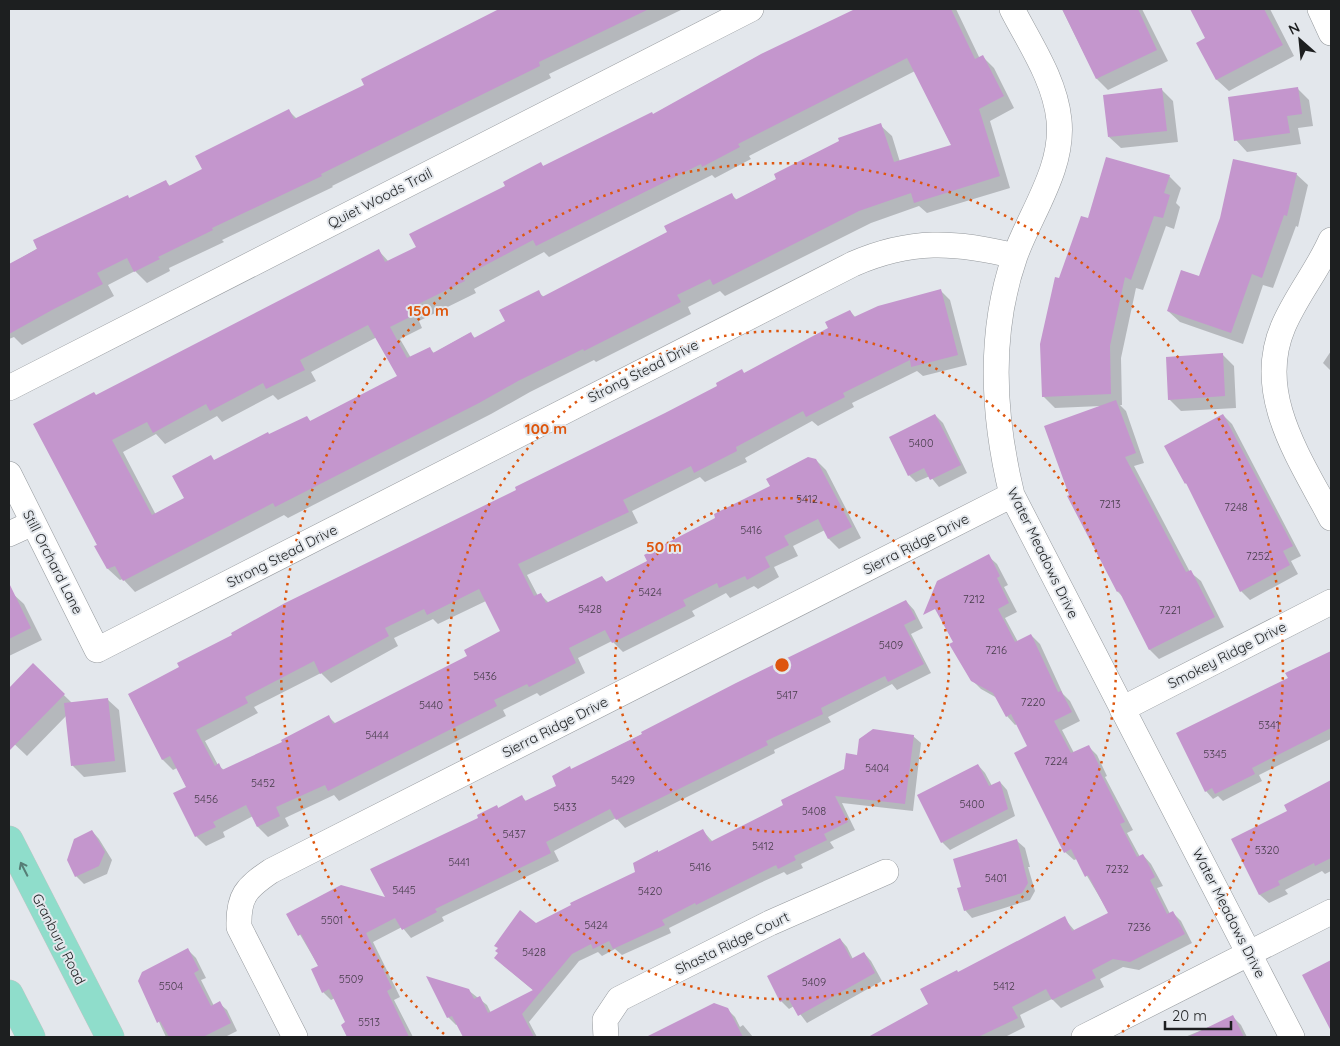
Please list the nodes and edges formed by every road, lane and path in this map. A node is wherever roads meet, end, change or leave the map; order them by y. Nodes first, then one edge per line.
1 (751, 9) edge
2 (1012, 9) edge
3 (1320, 9) edge
4 (1331, 33) edge
5 (1331, 240) edge
6 (1015, 256) junction
7 (9, 388) edge
8 (9, 474) edge
9 (1012, 495) junction
10 (1331, 518) edge
11 (33, 523) junction
12 (9, 534) edge
13 (1331, 602) edge
14 (98, 650) joint
15 (1122, 709) junction
16 (9, 840) edge
17 (886, 872) dead end
18 (1331, 912) edge
19 (1250, 953) junction
20 (9, 994) edge
21 (31, 1037) edge
22 (110, 1037) edge
23 (294, 1037) edge
24 (606, 1037) edge
25 (1084, 1037) edge
26 (1292, 1037) edge

1 - 7 street, Quiet Woods Trail
2 - 6 street, Water Meadows Drive
3 - 4 street
5 - 10 street
6 - 9 street, Water Meadows Drive
6 - 14 street, Strong Stead Drive
8 - 11 street, Still Orchard Lane
9 - 15 street, Water Meadows Drive
9 - 23 street, Sierra Ridge Drive
11 - 12 street
11 - 14 street, Still Orchard Lane
13 - 15 street, Smokey Ridge Drive
15 - 19 street, Water Meadows Drive
22 -> 16 main road, Granbury Road
17 - 24 street, Shasta Ridge Court
18 - 19 street
19 - 25 street
19 - 26 street, Water Meadows Drive
20 - 21 main road

